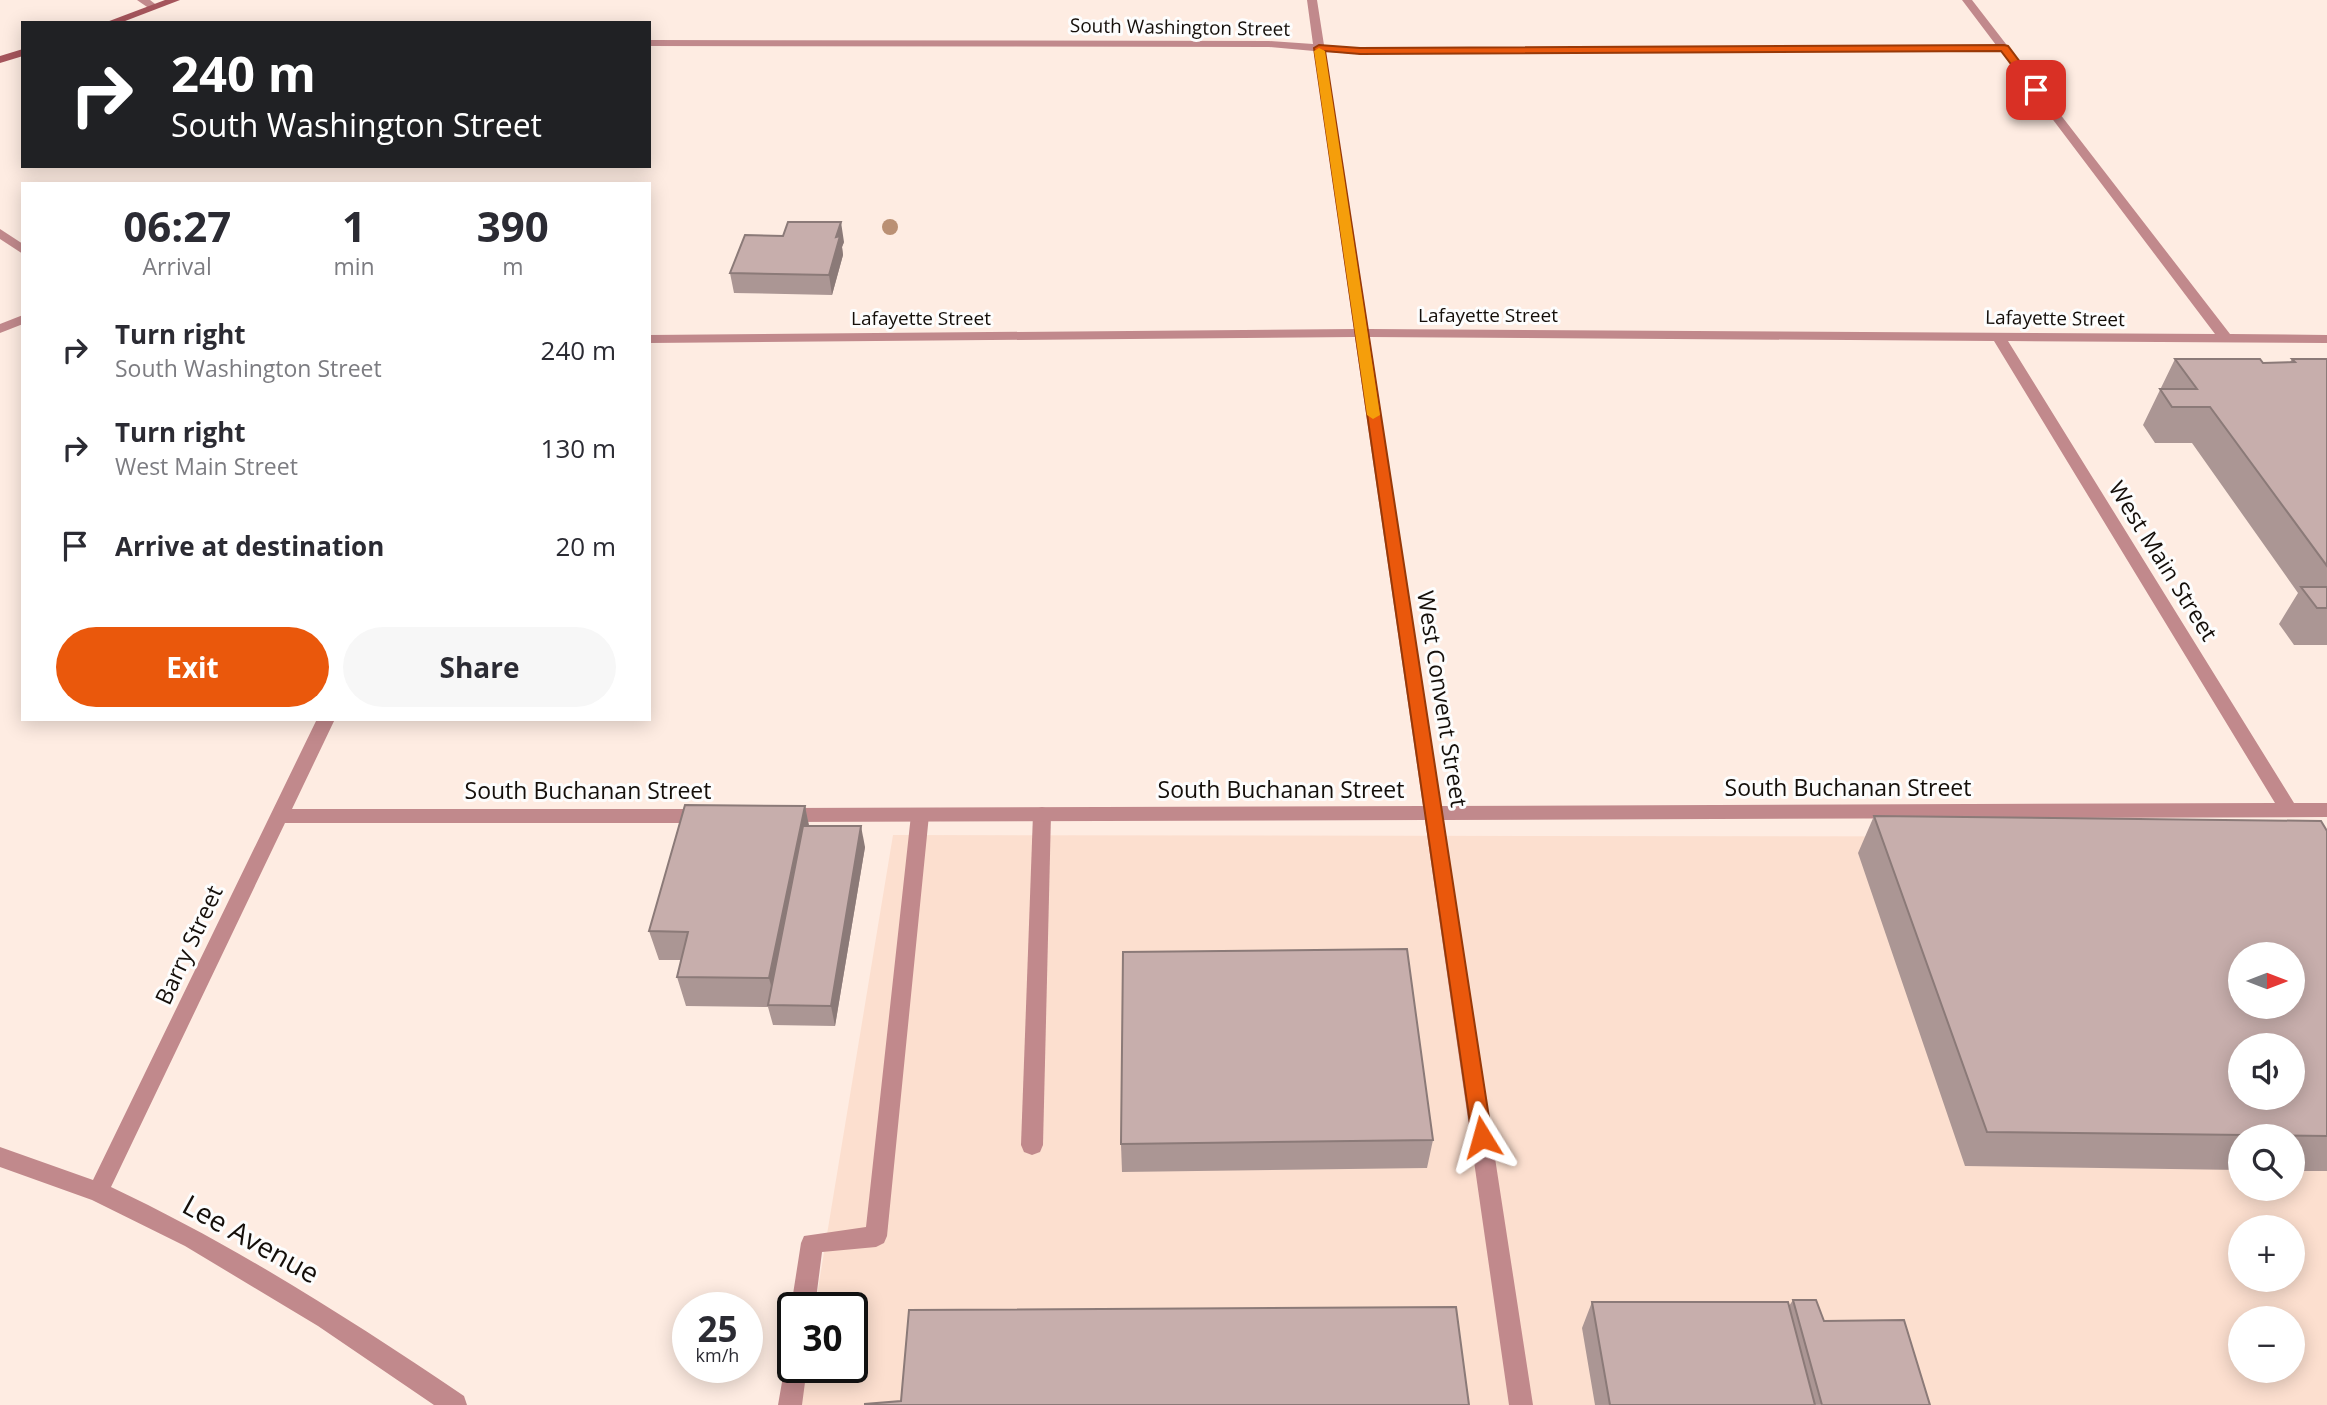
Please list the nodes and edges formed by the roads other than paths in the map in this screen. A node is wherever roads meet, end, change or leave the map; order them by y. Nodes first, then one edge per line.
1 (142, 0) edge
2 (176, 0) edge
3 (1312, 0) edge
4 (1967, 0) edge
5 (154, 7) junction
6 (115, 21) edge
7 (651, 43) edge
8 (1319, 48) junction
9 (2004, 48) junction
10 (21, 53) edge
11 (0, 60) edge
12 (0, 233) edge
13 (21, 249) edge
14 (21, 320) edge
15 (0, 328) edge
16 (1361, 334) junction
17 (1998, 336) junction
18 (651, 339) edge
19 (2226, 339) junction
20 (2327, 340) edge
21 (325, 721) edge
22 (2289, 810) junction
23 (2327, 810) edge
24 (1042, 814) junction
25 (920, 815) junction
26 (1435, 815) junction
27 (278, 816) junction
28 (724, 816) edge
29 (766, 816) edge
30 (1032, 1145) dead end
31 (0, 1157) edge
32 (98, 1192) junction
33 (805, 1292) edge
34 (793, 1383) edge
35 (455, 1405) edge
36 (790, 1405) edge
37 (1521, 1405) edge

1 - 5 street
2 - 5 main road
3 - 8 street, West Convent Street
4 - 9 street
5 - 6 main road
7 - 8 street, South Washington Street
8 - 9 street, South Washington Street
8 - 16 street, West Convent Street
9 - 19 street
10 - 11 main road
12 - 13 street
14 - 15 street
16 - 17 street, Lafayette Street
16 - 18 street, Lafayette Street
16 - 26 street, West Convent Street
17 - 19 street, Lafayette Street
17 - 22 street, West Main Street
19 - 20 street, Lafayette Street
21 - 27 street, Barry Street
22 - 23 street, South Buchanan Street
22 - 26 street, South Buchanan Street
24 - 25 street, South Buchanan Street
24 - 26 street, South Buchanan Street
24 - 30 street
25 - 29 street, South Buchanan Street
25 - 33 street
26 - 37 street, West Convent Street
27 - 28 street, South Buchanan Street
27 - 32 street, Barry Street
31 - 32 street, Lee Avenue
32 - 35 street, Lee Avenue
34 - 36 street

